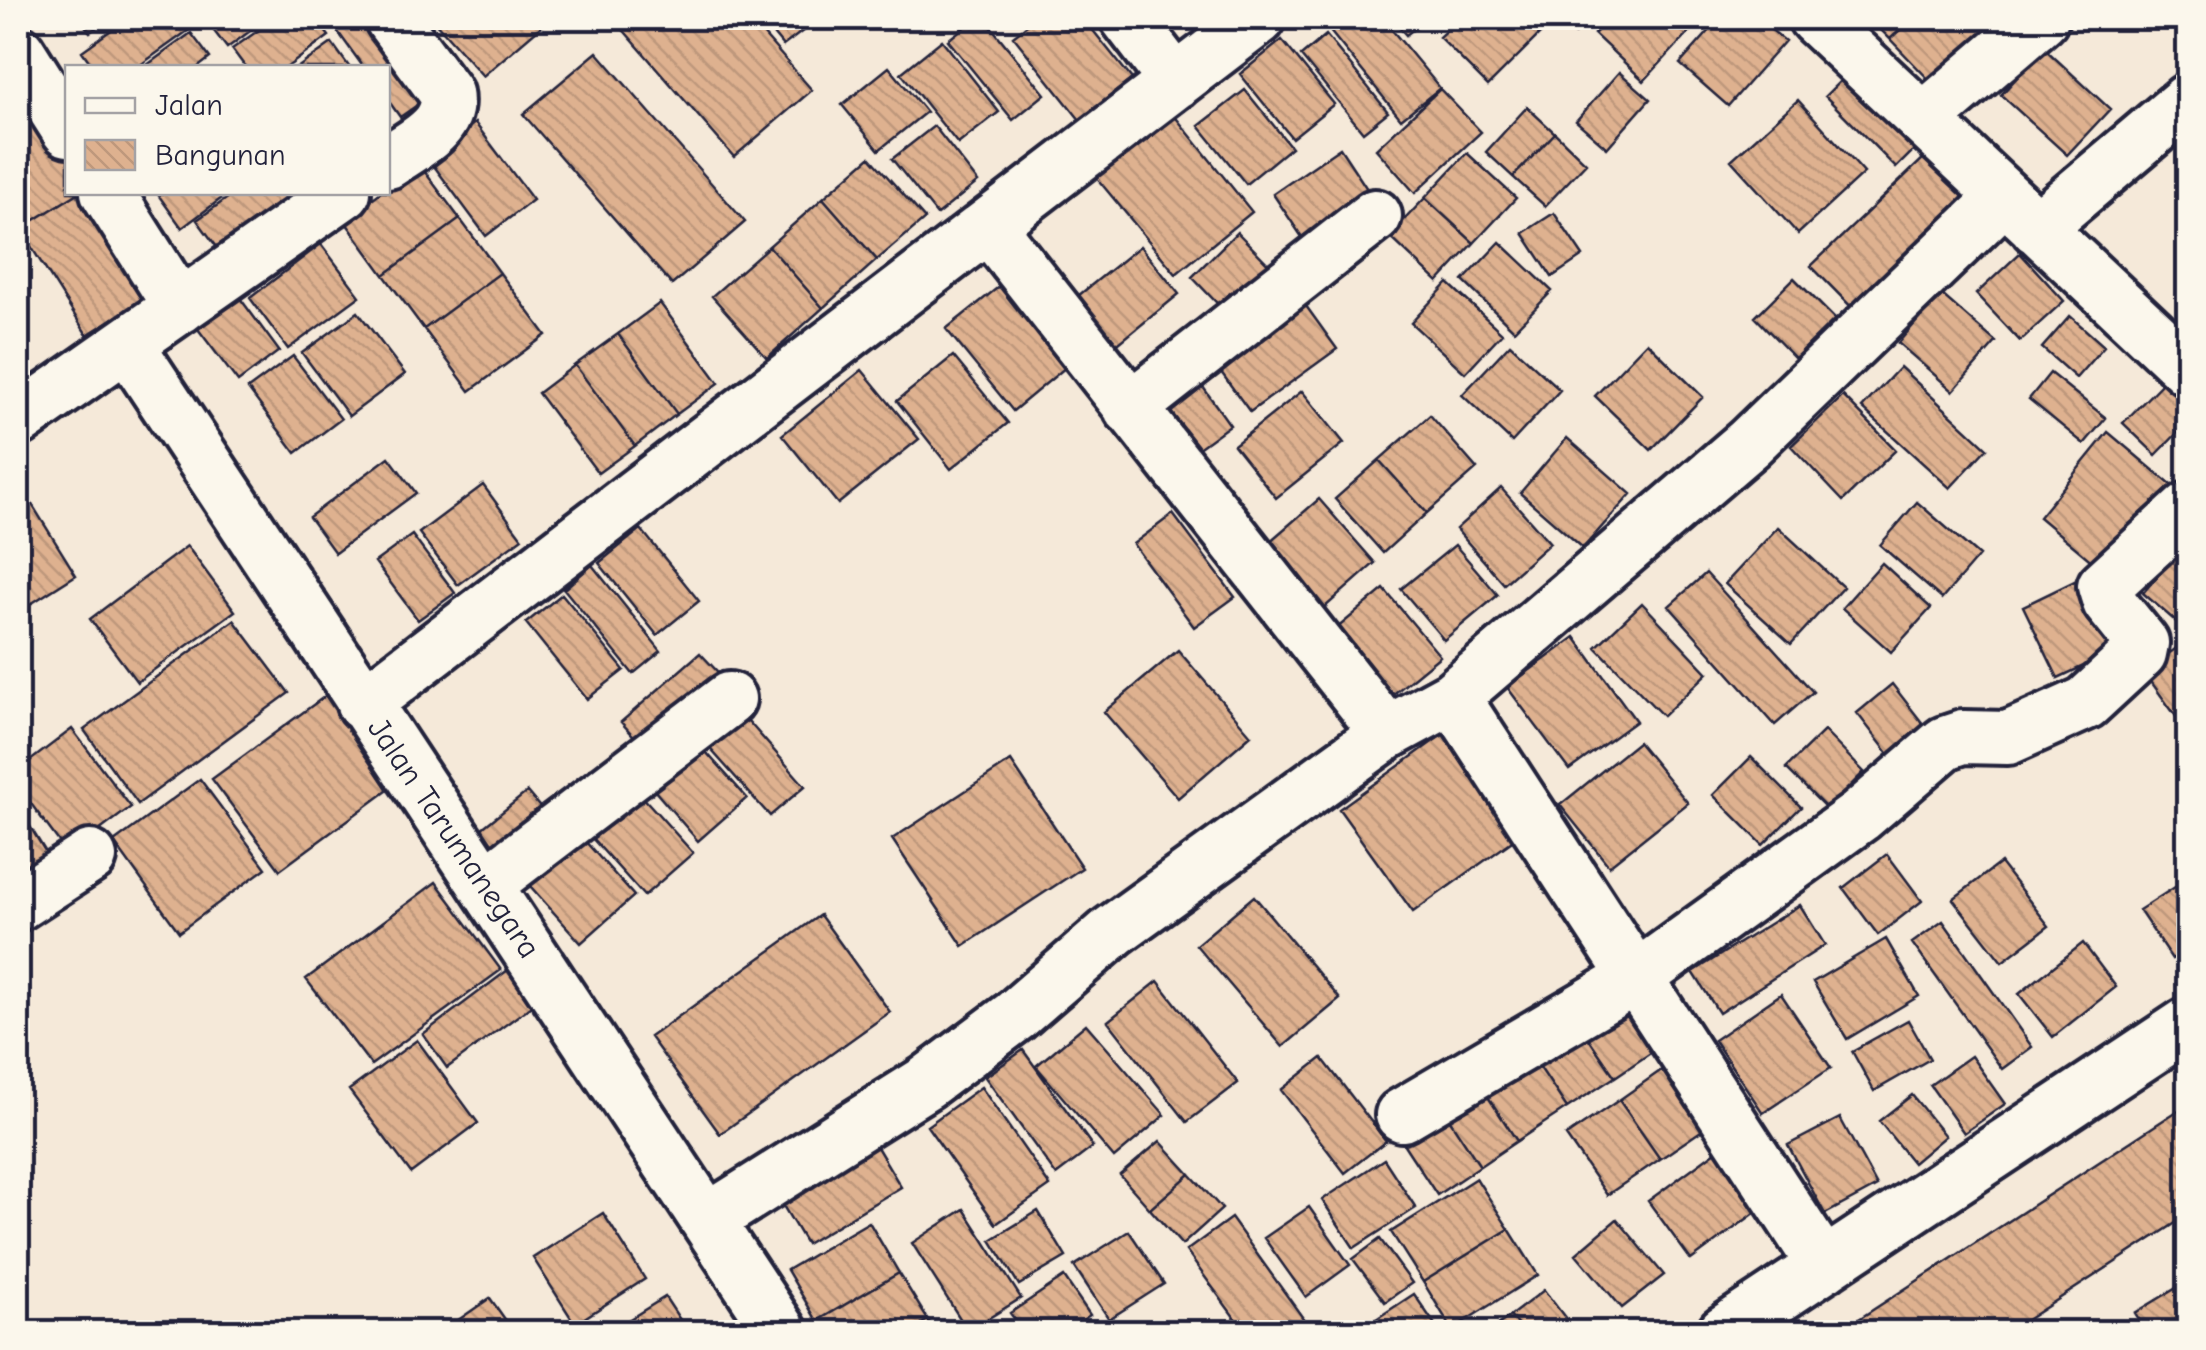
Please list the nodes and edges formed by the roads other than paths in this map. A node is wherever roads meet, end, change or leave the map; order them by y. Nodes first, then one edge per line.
1 (393, 18) edge
2 (1127, 18) edge
3 (1258, 18) edge
4 (1815, 18) edge
5 (2042, 18) edge
6 (18, 51) edge
7 (1176, 82) junction
8 (2188, 100) edge
9 (1925, 118) junction
10 (65, 125) edge
11 (390, 161) edge
12 (109, 195) edge
13 (340, 195) edge
14 (2020, 213) junction
15 (1375, 216) dead end
16 (988, 227) junction
17 (180, 307) junction
18 (128, 344) junction
19 (2188, 368) edge
20 (1130, 408) junction
21 (18, 420) edge
22 (2188, 509) edge
23 (1453, 696) junction
24 (728, 699) dead end
25 (363, 704) junction
26 (1387, 733) junction
27 (90, 858) dead end
28 (486, 884) junction
29 (18, 904) edge
30 (1638, 977) junction
31 (2188, 1024) edge
32 (1402, 1115) dead end
33 (708, 1220) junction
34 (1824, 1266) junction
35 (780, 1332) edge
36 (1724, 1332) edge

1 - 11 street
2 - 7 street
3 - 7 street
4 - 9 street
5 - 9 street
6 - 10 street
7 - 16 street
8 - 14 street
9 - 14 street
12 - 17 street
13 - 17 street
14 - 19 street
14 - 23 street
15 - 20 street
16 - 20 street
16 - 25 street
17 - 18 street
18 - 21 street
18 - 25 street, Jalan Tarumanegara
20 - 26 street
22 - 30 street
23 - 26 street
23 - 30 street
24 - 28 street
25 - 28 street, Jalan Tarumanegara
26 - 33 street
27 - 29 street
28 - 33 street, Jalan Tarumanegara
30 - 32 street
30 - 34 street
31 - 34 street
33 - 35 street, Jalan Tarumanegara
34 - 36 street

